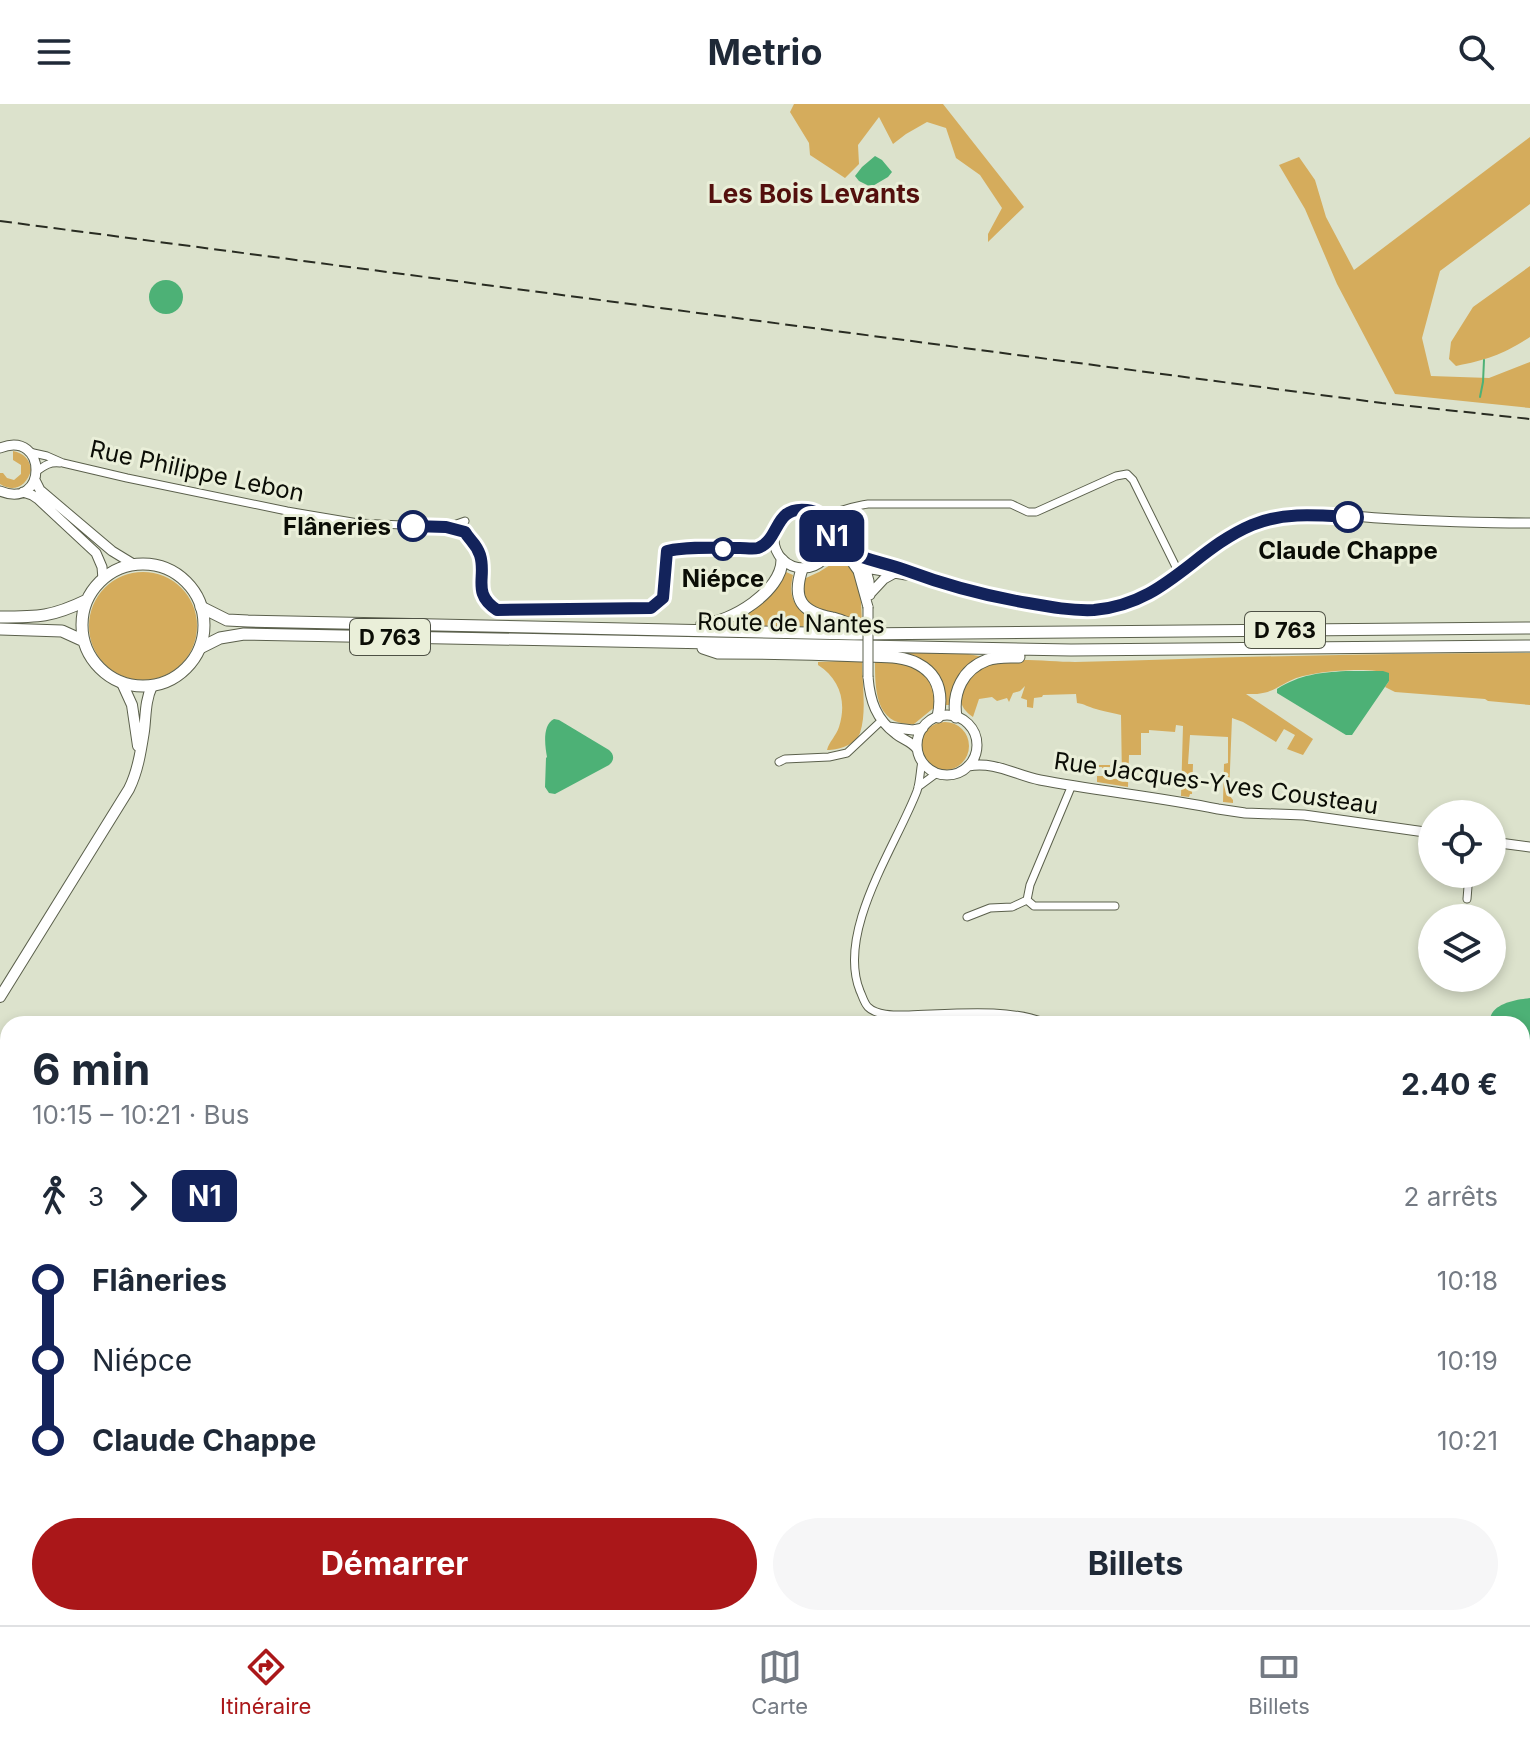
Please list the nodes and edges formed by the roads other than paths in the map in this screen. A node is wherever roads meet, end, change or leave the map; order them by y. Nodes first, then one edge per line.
1 (0, 448) edge
2 (29, 452) junction
3 (63, 463) junction
4 (36, 476) junction
5 (0, 491) edge
6 (23, 492) junction
7 (845, 511) junction
8 (820, 515) junction
9 (465, 521) dead end
10 (1530, 523) edge
11 (446, 527) junction
12 (465, 532) dead end
13 (831, 534) junction
14 (845, 556) junction
15 (859, 556) junction
16 (826, 557) junction
17 (782, 560) junction
18 (135, 565) junction
19 (866, 568) junction
20 (802, 569) junction
21 (1179, 573) junction
22 (893, 574) junction
23 (919, 576) junction
24 (103, 579) junction
25 (870, 594) junction
26 (87, 600) junction
27 (201, 607) junction
28 (868, 607) junction
29 (0, 617) edge
30 (1530, 628) edge
31 (0, 629) edge
32 (648, 630) junction
33 (891, 634) junction
34 (84, 641) junction
35 (690, 644) junction
36 (1530, 646) edge
37 (200, 648) junction
38 (1058, 650) junction
39 (122, 683) junction
40 (152, 686) junction
41 (938, 717) junction
42 (956, 717) junction
43 (885, 724) junction
44 (923, 728) junction
45 (977, 748) junction
46 (918, 749) junction
47 (139, 753) junction
48 (922, 761) junction
49 (779, 762) dead end
50 (996, 765) junction
51 (968, 766) junction
52 (937, 773) junction
53 (1072, 785) junction
54 (918, 787) junction
55 (1418, 831) edge
56 (1506, 844) edge
57 (1530, 847) edge
58 (1468, 888) edge
59 (1467, 899) dead end
60 (1027, 900) junction
61 (1115, 906) dead end
62 (967, 917) dead end
63 (0, 997) edge
64 (1027, 1016) edge

1 - 2 street
2 - 3 street, Rue Philippe Lebon
2 - 4 street
3 - 4 street, Rue Philippe Lebon
3 - 11 street, Rue Philippe Lebon
4 - 6 street
4 - 18 street
5 - 6 street
6 - 24 street
7 - 8 street
7 - 13 street
7 - 21 street
8 - 13 street
8 - 17 street
9 - 11 street
10 - 21 street
11 - 12 street, Rue Philippe Lebon
13 - 15 street
13 - 16 street
14 - 16 street
14 - 19 street
14 - 28 street
15 - 19 street
15 - 23 street
16 - 20 street
17 - 20 street
17 - 32 main road
18 - 24 main road
18 - 27 main road
19 - 22 street
19 - 25 street
20 - 33 main road
21 - 23 street
22 - 23 street
22 - 25 street
24 - 26 main road
25 - 28 street
26 - 29 main road
26 - 34 main road
27 - 32 main road, Route de Nantes / D 763
27 - 37 main road
28 - 43 street, bridge
30 - 33 main road, Route de Nantes / D 763
31 - 34 main road
32 - 33 main road, Route de Nantes / D 763
34 - 39 main road
35 - 37 main road, Route de Nantes / D 763
35 - 38 main road, Route de Nantes / D 763
35 - 41 main road
36 - 38 main road, Route de Nantes / D 763
37 - 40 main road
38 - 42 main road
39 - 40 main road
39 - 47 main road
40 - 47 main road
41 - 42 street
41 - 44 street
42 - 45 street
43 - 44 street
43 - 46 street
43 - 49 street
44 - 46 street
45 - 50 street, Rue Jacques-Yves Cousteau
45 - 51 street
46 - 48 street
47 - 63 main road
48 - 52 street
48 - 54 street
50 - 51 street, Rue Jacques-Yves Cousteau
50 - 53 street, Rue Jacques-Yves Cousteau
51 - 52 street
52 - 54 street
53 - 55 street, Rue Jacques-Yves Cousteau
53 - 60 street
54 - 64 street
56 - 57 street
58 - 59 street
60 - 61 street
60 - 62 street

